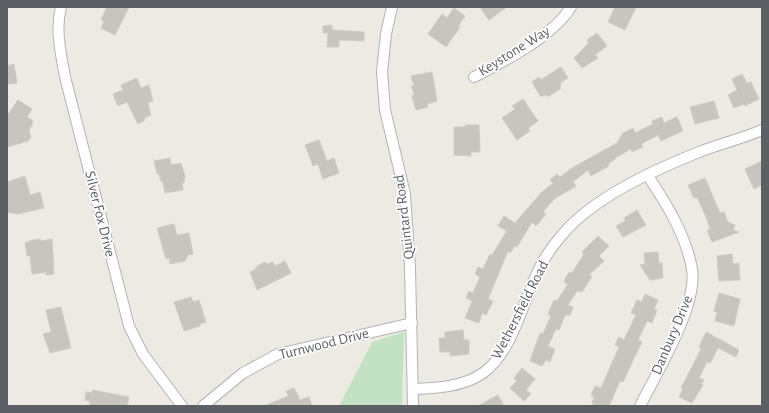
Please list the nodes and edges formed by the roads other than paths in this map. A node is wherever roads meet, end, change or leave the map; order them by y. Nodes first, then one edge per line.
1 (61, 7) edge
2 (392, 7) edge
3 (571, 7) edge
4 (474, 77) dead end
5 (762, 130) edge
6 (648, 176) junction
7 (412, 323) junction
8 (413, 389) junction
9 (182, 406) edge
10 (203, 406) edge
11 (413, 406) edge
12 (640, 406) edge

1 - 9 street, Silver Fox Drive
2 - 7 street, Quintard Road
3 - 4 street, Keystone Way
5 - 6 street, Wethersfield Road
6 - 8 street, Wethersfield Road
6 - 12 street, Danbury Drive
7 - 8 street, Quintard Road
7 - 10 street, Turnwood Drive
8 - 11 street, Quintard Road

